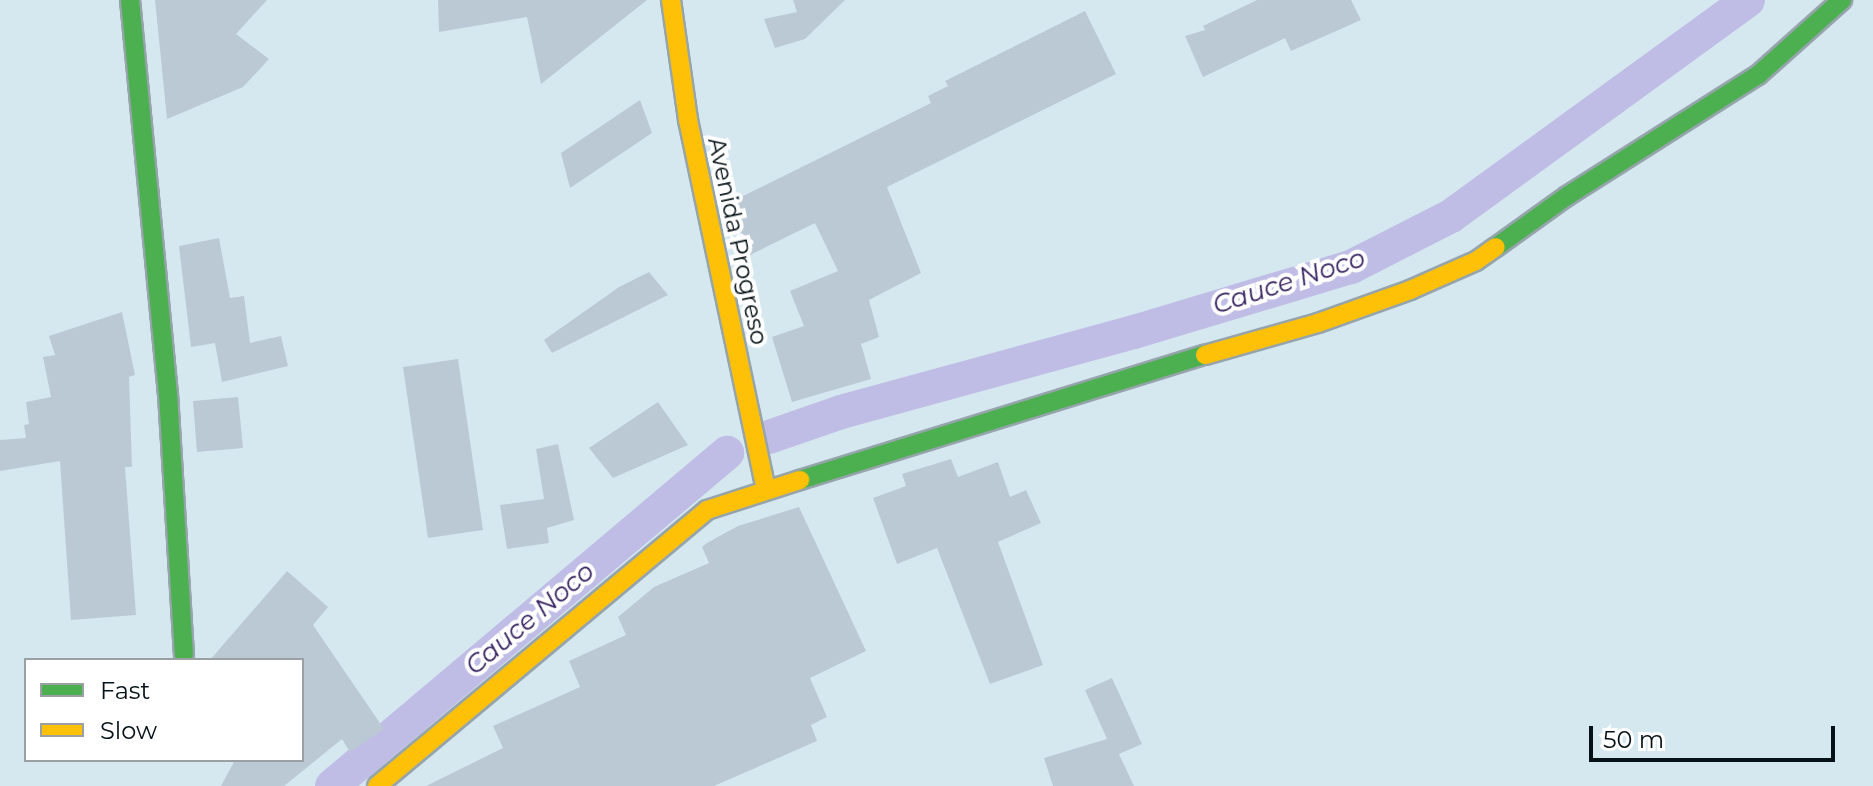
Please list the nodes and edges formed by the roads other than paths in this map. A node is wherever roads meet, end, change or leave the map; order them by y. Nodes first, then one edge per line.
1 (130, 0) edge
2 (671, 0) edge
3 (1842, 0) edge
4 (766, 490) junction
5 (184, 655) dead end
6 (382, 784) edge

1 - 5 street
2 - 4 street, Avenida Progreso
3 - 4 street
4 - 6 street

